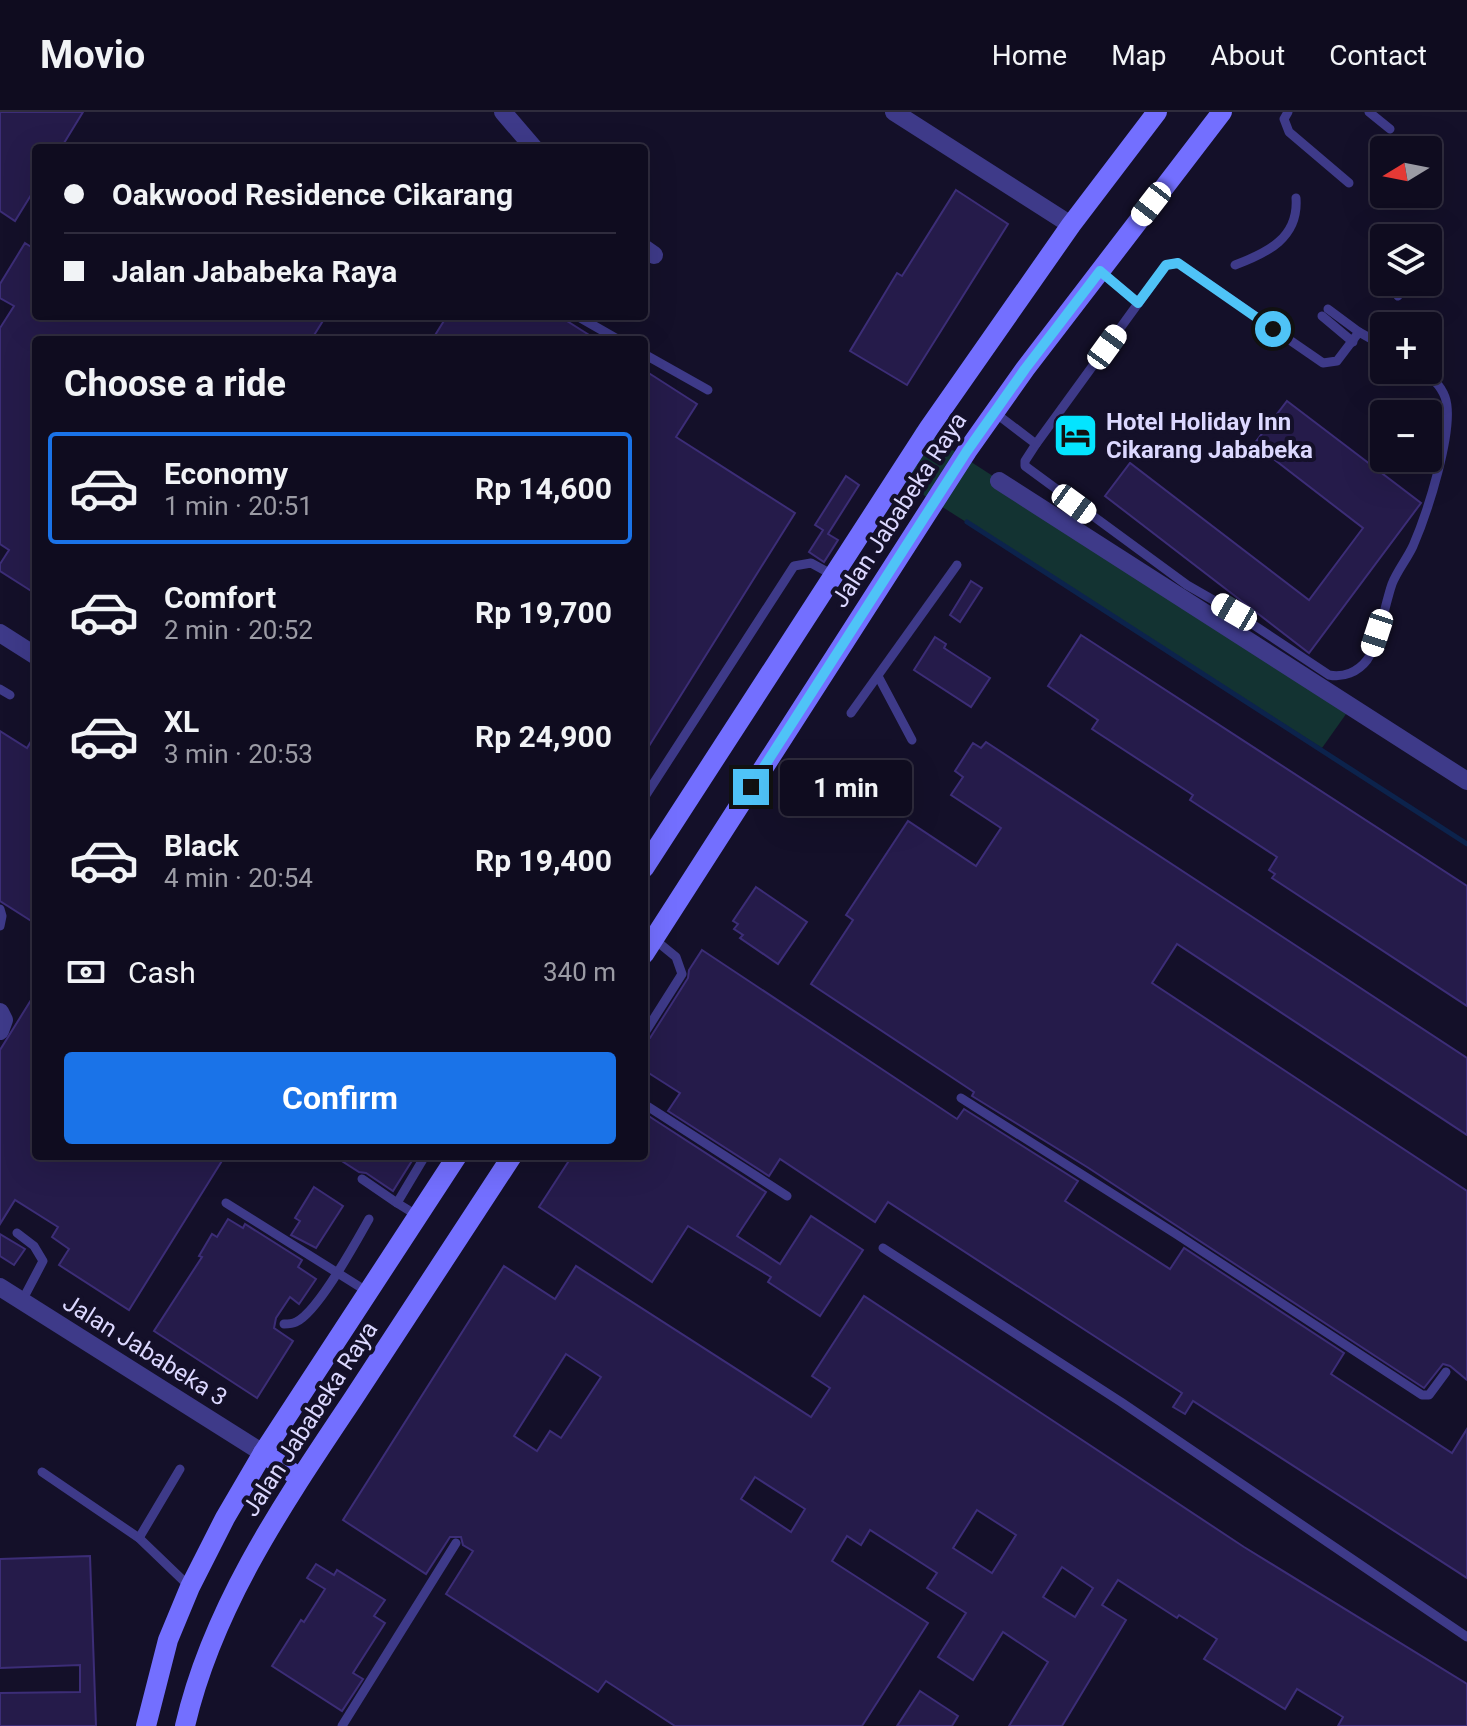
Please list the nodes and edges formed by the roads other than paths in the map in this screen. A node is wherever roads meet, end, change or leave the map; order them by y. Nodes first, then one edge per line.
1 (503, 112) edge
2 (894, 112) edge
3 (1157, 112) edge
4 (1222, 112) edge
5 (1288, 112) edge
6 (1369, 112) edge
7 (1390, 129) dead end
8 (531, 144) edge
9 (1349, 183) dead end
10 (1296, 198) dead end
11 (1071, 225) junction
12 (1235, 265) dead end
13 (1100, 271) junction
14 (1138, 303) junction
15 (584, 320) edge
16 (1359, 332) junction
17 (612, 336) edge
18 (1370, 338) edge
19 (1353, 342) junction
20 (648, 356) edge
21 (1438, 384) edge
22 (708, 390) dead end
23 (994, 412) junction
24 (1036, 444) junction
25 (999, 481) dead end
26 (957, 565) dead end
27 (833, 575) junction
28 (0, 633) edge
29 (32, 653) edge
30 (878, 676) junction
31 (0, 689) edge
32 (10, 695) dead end
33 (851, 713) dead end
34 (912, 740) dead end
35 (1467, 781) edge
36 (648, 792) edge
37 (648, 862) edge
38 (0, 909) edge
39 (0, 926) edge
40 (649, 947) edge
41 (0, 1012) edge
42 (648, 1028) edge
43 (0, 1031) edge
44 (961, 1098) dead end
45 (648, 1107) edge
46 (423, 1160) edge
47 (454, 1160) edge
48 (509, 1160) edge
49 (362, 1179) dead end
50 (787, 1196) dead end
51 (226, 1203) dead end
52 (397, 1203) junction
53 (418, 1216) junction
54 (369, 1219) dead end
55 (17, 1233) dead end
56 (883, 1248) dead end
57 (337, 1274) junction
58 (0, 1287) edge
59 (368, 1292) junction
60 (22, 1301) junction
61 (284, 1324) dead end
62 (1446, 1372) dead end
63 (263, 1453) junction
64 (180, 1469) dead end
65 (42, 1472) dead end
66 (300, 1478) junction
67 (139, 1538) junction
68 (456, 1543) dead end
69 (190, 1587) junction
70 (1467, 1637) edge
71 (189, 1720) edge
72 (146, 1726) edge
73 (342, 1726) edge

1 - 8 street
2 - 11 street
3 - 11 main road, Jalan Jababeka Raya
4 - 13 main road, Jalan Jababeka Raya
5 - 9 lane
6 - 7 lane
10 - 12 lane
11 - 27 main road, Jalan Jababeka Raya
13 - 14 lane
13 - 23 main road, Jalan Jababeka Raya
14 - 19 lane
14 - 24 lane
15 - 17 lane
16 - 18 lane
16 - 19 lane
16 - 19 lane
20 - 22 lane
21 - 24 lane
23 - 24 lane
23 - 40 main road, Jalan Jababeka Raya
25 - 35 street
26 - 30 lane
27 - 36 lane
27 - 37 main road, Jalan Jababeka Raya
28 - 29 street
30 - 33 lane
30 - 34 lane
31 - 32 lane
38 - 39 lane
40 - 42 lane
41 - 43 street
44 - 62 lane
45 - 50 lane
46 - 52 lane
47 - 53 main road, Jalan Jababeka Raya
48 - 66 main road, Jalan Jababeka Raya
49 - 52 lane
51 - 57 lane
52 - 53 lane
53 - 59 main road, Jalan Jababeka Raya
54 - 57 lane
55 - 60 lane
56 - 70 lane
57 - 59 lane
57 - 61 lane
58 - 60 street, Jalan Jababeka 3
59 - 63 main road, Jalan Jababeka Raya
60 - 63 street, Jalan Jababeka 3
63 - 66 main road
63 - 69 main road, Jalan Jababeka Raya
64 - 67 lane
65 - 67 lane
66 - 71 main road, Jalan Jababeka Raya
67 - 69 lane
68 - 73 lane
69 - 72 main road, Jalan Jababeka Raya

